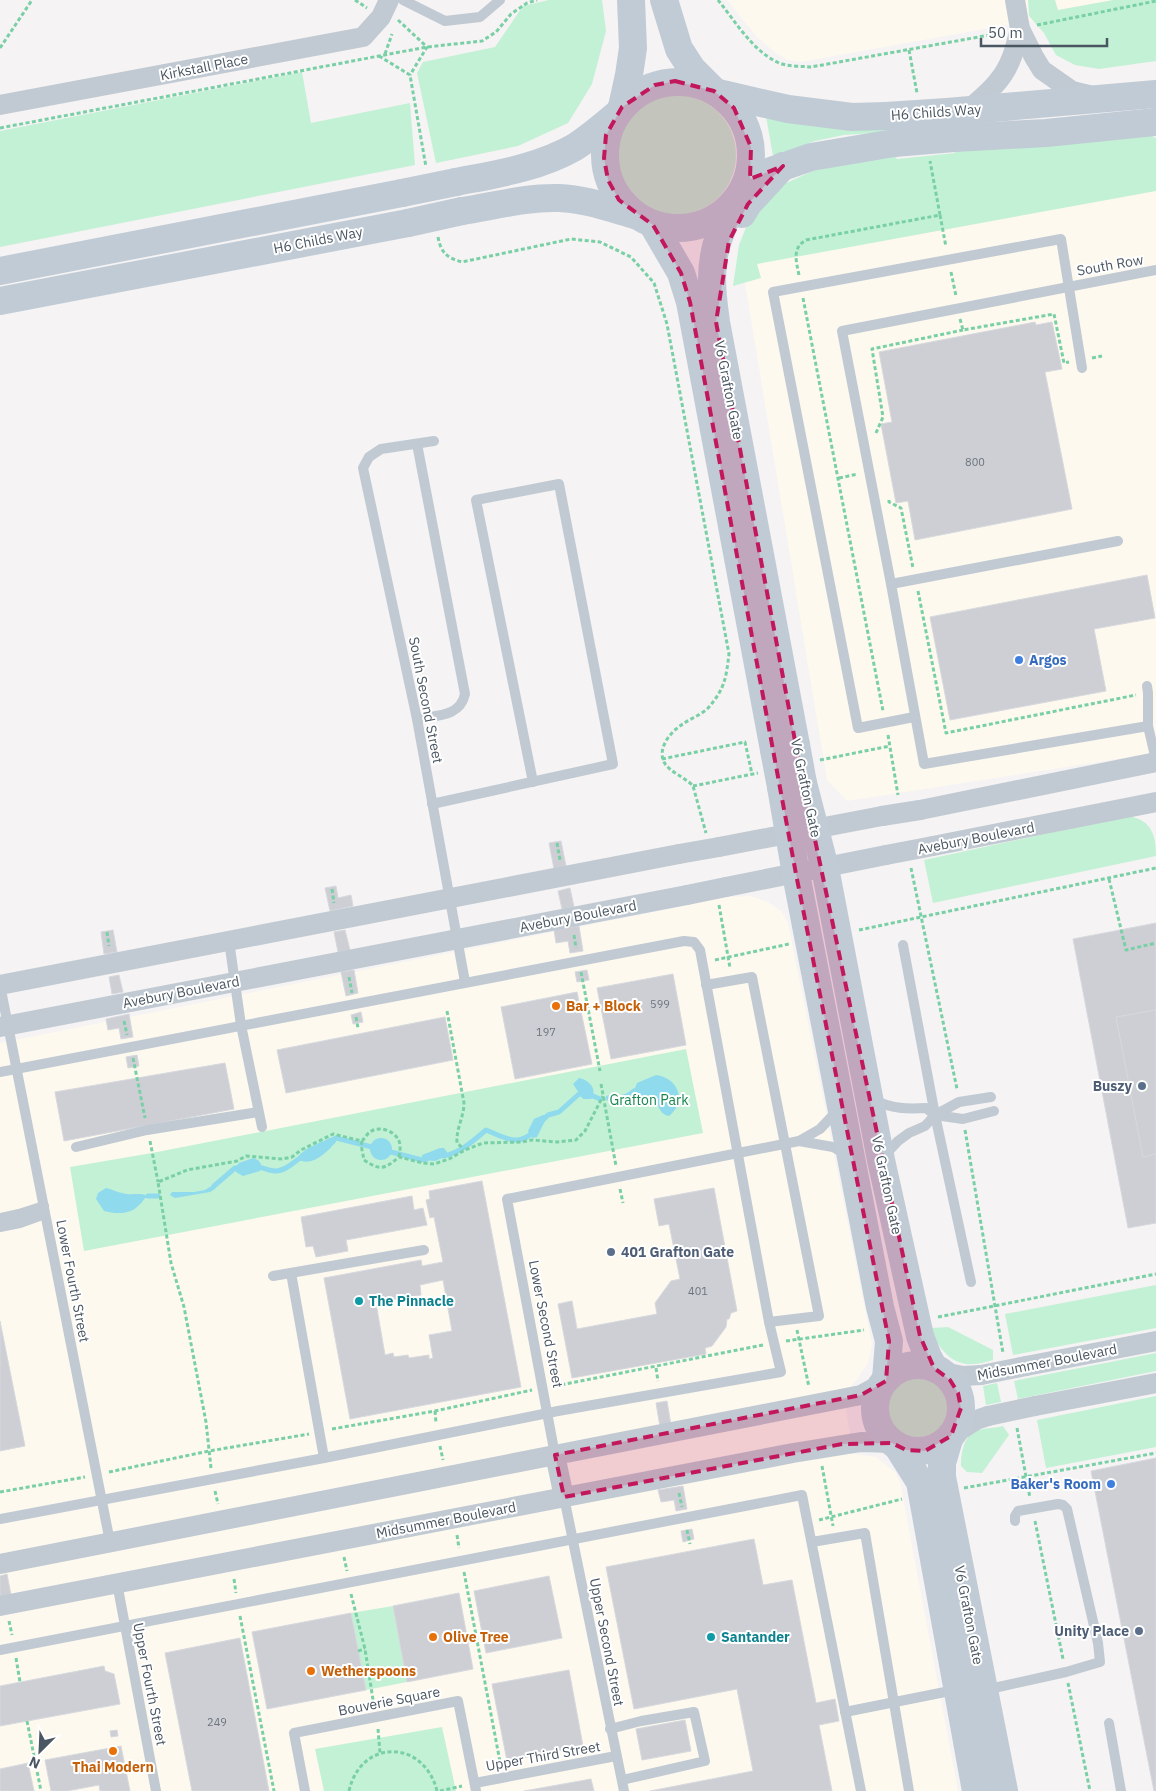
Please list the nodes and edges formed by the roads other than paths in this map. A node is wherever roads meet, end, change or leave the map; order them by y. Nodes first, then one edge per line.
1 (389, 0) edge
2 (403, 0) edge
3 (500, 0) edge
4 (631, 0) edge
5 (664, 0) edge
6 (1015, 0) edge
7 (1031, 29) junction
8 (716, 92) junction
9 (1156, 94) edge
10 (1105, 99) junction
11 (0, 105) edge
12 (619, 111) junction
13 (957, 111) junction
14 (1150, 124) edge
15 (783, 166) junction
16 (738, 197) junction
17 (644, 220) junction
18 (1156, 270) edge
19 (0, 271) edge
20 (1069, 286) junction
21 (0, 301) edge
22 (716, 322) junction
23 (1082, 368) dead end
24 (434, 441) dead end
25 (417, 444) junction
26 (1118, 541) dead end
27 (891, 584) junction
28 (1147, 686) dead end
29 (914, 717) junction
30 (417, 720) junction
31 (1148, 726) junction
32 (785, 747) junction
33 (1156, 761) edge
34 (533, 782) junction
35 (1156, 802) edge
36 (432, 804) junction
37 (802, 831) junction
38 (825, 868) junction
39 (796, 874) junction
40 (449, 899) junction
41 (457, 939) junction
42 (229, 941) junction
43 (903, 945) dead end
44 (235, 982) junction
45 (466, 982) junction
46 (0, 985) edge
47 (706, 986) junction
48 (241, 1025) junction
49 (4, 1026) edge
50 (16, 1068) junction
51 (0, 1072) edge
52 (991, 1097) dead end
53 (869, 1098) junction
54 (841, 1105) junction
55 (994, 1111) dead end
56 (258, 1112) junction
57 (935, 1115) junction
58 (262, 1127) dead end
59 (799, 1141) junction
60 (785, 1143) junction
61 (76, 1148) dead end
62 (737, 1152) junction
63 (881, 1160) junction
64 (853, 1161) junction
65 (44, 1210) junction
66 (0, 1218) edge
67 (0, 1227) edge
68 (424, 1250) dead end
69 (291, 1273) junction
70 (273, 1276) dead end
71 (971, 1282) dead end
72 (769, 1322) junction
73 (1156, 1341) edge
74 (936, 1370) junction
75 (885, 1381) junction
76 (1156, 1383) edge
77 (548, 1413) junction
78 (950, 1438) junction
79 (895, 1445) junction
80 (555, 1455) junction
81 (324, 1458) junction
82 (564, 1497) junction
83 (102, 1499) junction
84 (0, 1519) edge
85 (1015, 1521) dead end
86 (572, 1541) junction
87 (110, 1542) junction
88 (812, 1542) junction
89 (0, 1564) edge
90 (117, 1583) junction
91 (3, 1605) edge
92 (125, 1626) junction
93 (0, 1650) edge
94 (956, 1689) junction
95 (984, 1690) junction
96 (893, 1703) junction
97 (845, 1712) junction
98 (1108, 1724) dead end
99 (610, 1729) junction
100 (616, 1756) junction
101 (622, 1780) junction
102 (475, 1787) edge
103 (156, 1791) edge
104 (305, 1791) edge
105 (624, 1791) edge
106 (861, 1791) edge
107 (909, 1791) edge
108 (976, 1791) edge
109 (1004, 1791) edge
110 (1121, 1791) edge

1 - 11 street, Kirkstall Place
2 - 3 lane
4 - 12 street
5 - 8 street
6 - 7 street
7 - 10 street
7 - 13 street
8 - 12 street
8 - 13 street, H6 Childs Way, bridge
8 - 16 street
9 - 10 street, H6 Childs Way
10 - 13 street, H6 Childs Way
12 - 17 street
12 - 19 street, bridge
14 - 15 street, H6 Childs Way, bridge
15 - 16 street, H6 Childs Way
15 - 22 street
16 - 17 street
16 - 22 street, V6 Grafton Gate
17 - 21 street, H6 Childs Way, bridge
17 - 32 street, V6 Grafton Gate
18 - 20 lane, South Row
20 - 23 lane
20 - 27 lane, South Row
20 - 29 lane
22 - 32 street, V6 Grafton Gate
24 - 25 lane
25 - 30 lane
25 - 30 lane, South Second Street
26 - 27 lane
27 - 29 lane
28 - 31 lane
29 - 31 lane
30 - 36 lane, South Second Street
31 - 33 lane
32 - 37 street, V6 Grafton Gate, bridge
33 - 37 street, bridge
34 - 34 lane
34 - 36 lane
35 - 38 street, Avebury Boulevard, bridge
36 - 40 lane, South Second Street
37 - 38 street, V6 Grafton Gate
37 - 39 street, V6 Grafton Gate
37 - 40 street, bridge
38 - 39 street, Avebury Boulevard
38 - 53 street, V6 Grafton Gate
39 - 41 street, Avebury Boulevard, bridge
39 - 54 street, V6 Grafton Gate
40 - 41 lane, South Second Street
40 - 42 street
41 - 44 street, Avebury Boulevard
41 - 45 lane, South Second Street
42 - 44 lane
42 - 46 street
43 - 57 lane
44 - 48 lane
44 - 49 street, Avebury Boulevard
45 - 47 lane
45 - 48 lane
46 - 49 lane, Lower Fourth Street
47 - 60 lane
47 - 62 lane
48 - 50 lane
48 - 56 lane
49 - 50 lane, Lower Fourth Street
50 - 51 lane
50 - 65 lane, Lower Fourth Street
52 - 57 lane
53 - 57 lane
53 - 63 street, V6 Grafton Gate
54 - 59 lane
54 - 64 street, V6 Grafton Gate
55 - 57 lane
56 - 58 lane
56 - 61 lane
57 - 63 lane
57 - 71 lane
59 - 60 lane
59 - 64 lane
60 - 62 lane
60 - 72 lane
62 - 72 lane
62 - 77 lane, Lower Second Street
63 - 74 street, V6 Grafton Gate
64 - 75 street, V6 Grafton Gate
65 - 66 lane
65 - 67 lane
65 - 83 lane, Lower Fourth Street
68 - 69 lane
69 - 70 lane
69 - 81 lane
72 - 77 lane
73 - 74 street, Midsummer Boulevard, bridge
74 - 75 street
74 - 78 street
75 - 79 street
75 - 80 street
76 - 78 street, bridge
77 - 80 lane, Lower Second Street
77 - 81 lane
78 - 79 street
78 - 95 street, V6 Grafton Gate
79 - 82 street, Midsummer Boulevard
79 - 94 street, V6 Grafton Gate
80 - 82 street
80 - 87 street
81 - 83 lane
82 - 86 lane, Upper Second Street
82 - 90 street, Midsummer Boulevard
83 - 84 lane
83 - 87 lane, Lower Fourth Street
85 - 95 lane
86 - 88 lane
86 - 92 lane
86 - 99 lane, Upper Second Street
87 - 89 street
88 - 96 lane
88 - 97 lane
90 - 91 street, Midsummer Boulevard
90 - 92 lane, Upper Fourth Street
92 - 93 lane
92 - 103 lane, Upper Fourth Street
94 - 96 lane
94 - 108 street, V6 Grafton Gate
95 - 109 street, V6 Grafton Gate
96 - 97 lane
96 - 107 lane
97 - 106 lane
98 - 110 lane
99 - 100 lane, Upper Second Street
99 - 101 lane
100 - 101 lane, Upper Second Street
100 - 102 lane, Upper Third Street
101 - 105 lane, Upper Second Street
102 - 104 lane, Bouverie Square

